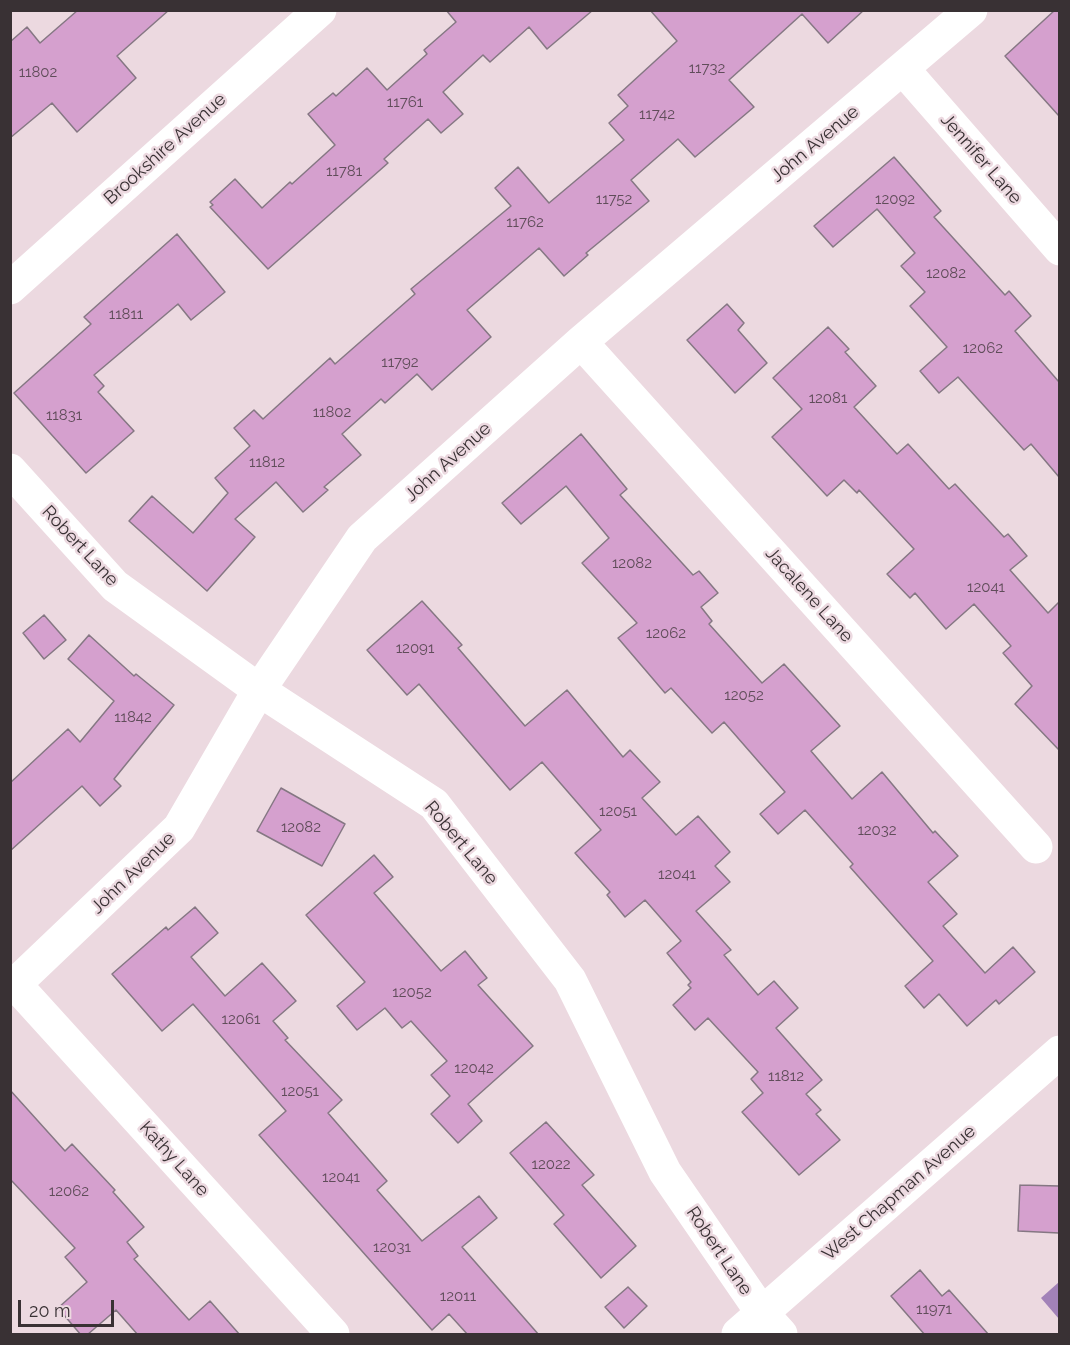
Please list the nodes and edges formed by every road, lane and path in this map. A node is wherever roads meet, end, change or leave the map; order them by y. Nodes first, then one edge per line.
1 (320, 10) edge
2 (971, 10) edge
3 (903, 69) junction
4 (1059, 249) edge
5 (10, 288) edge
6 (581, 342) junction
7 (10, 470) edge
8 (259, 690) junction
9 (1036, 847) dead end
10 (13, 987) edge
11 (1059, 1052) edge
12 (771, 1324) edge
13 (333, 1335) edge
14 (738, 1335) edge

1 - 5 street, Brookshire Avenue
2 - 3 street, John Avenue
3 - 4 street, Jennifer Lane
3 - 6 street, John Avenue
6 - 8 street, John Avenue
6 - 9 street, Jacalene Lane
7 - 8 street, Robert Lane
8 - 10 street, John Avenue
8 - 12 street, Robert Lane
10 - 13 street, Kathy Lane
11 - 12 street, West Chapman Avenue
12 - 14 street, West Chapman Avenue

